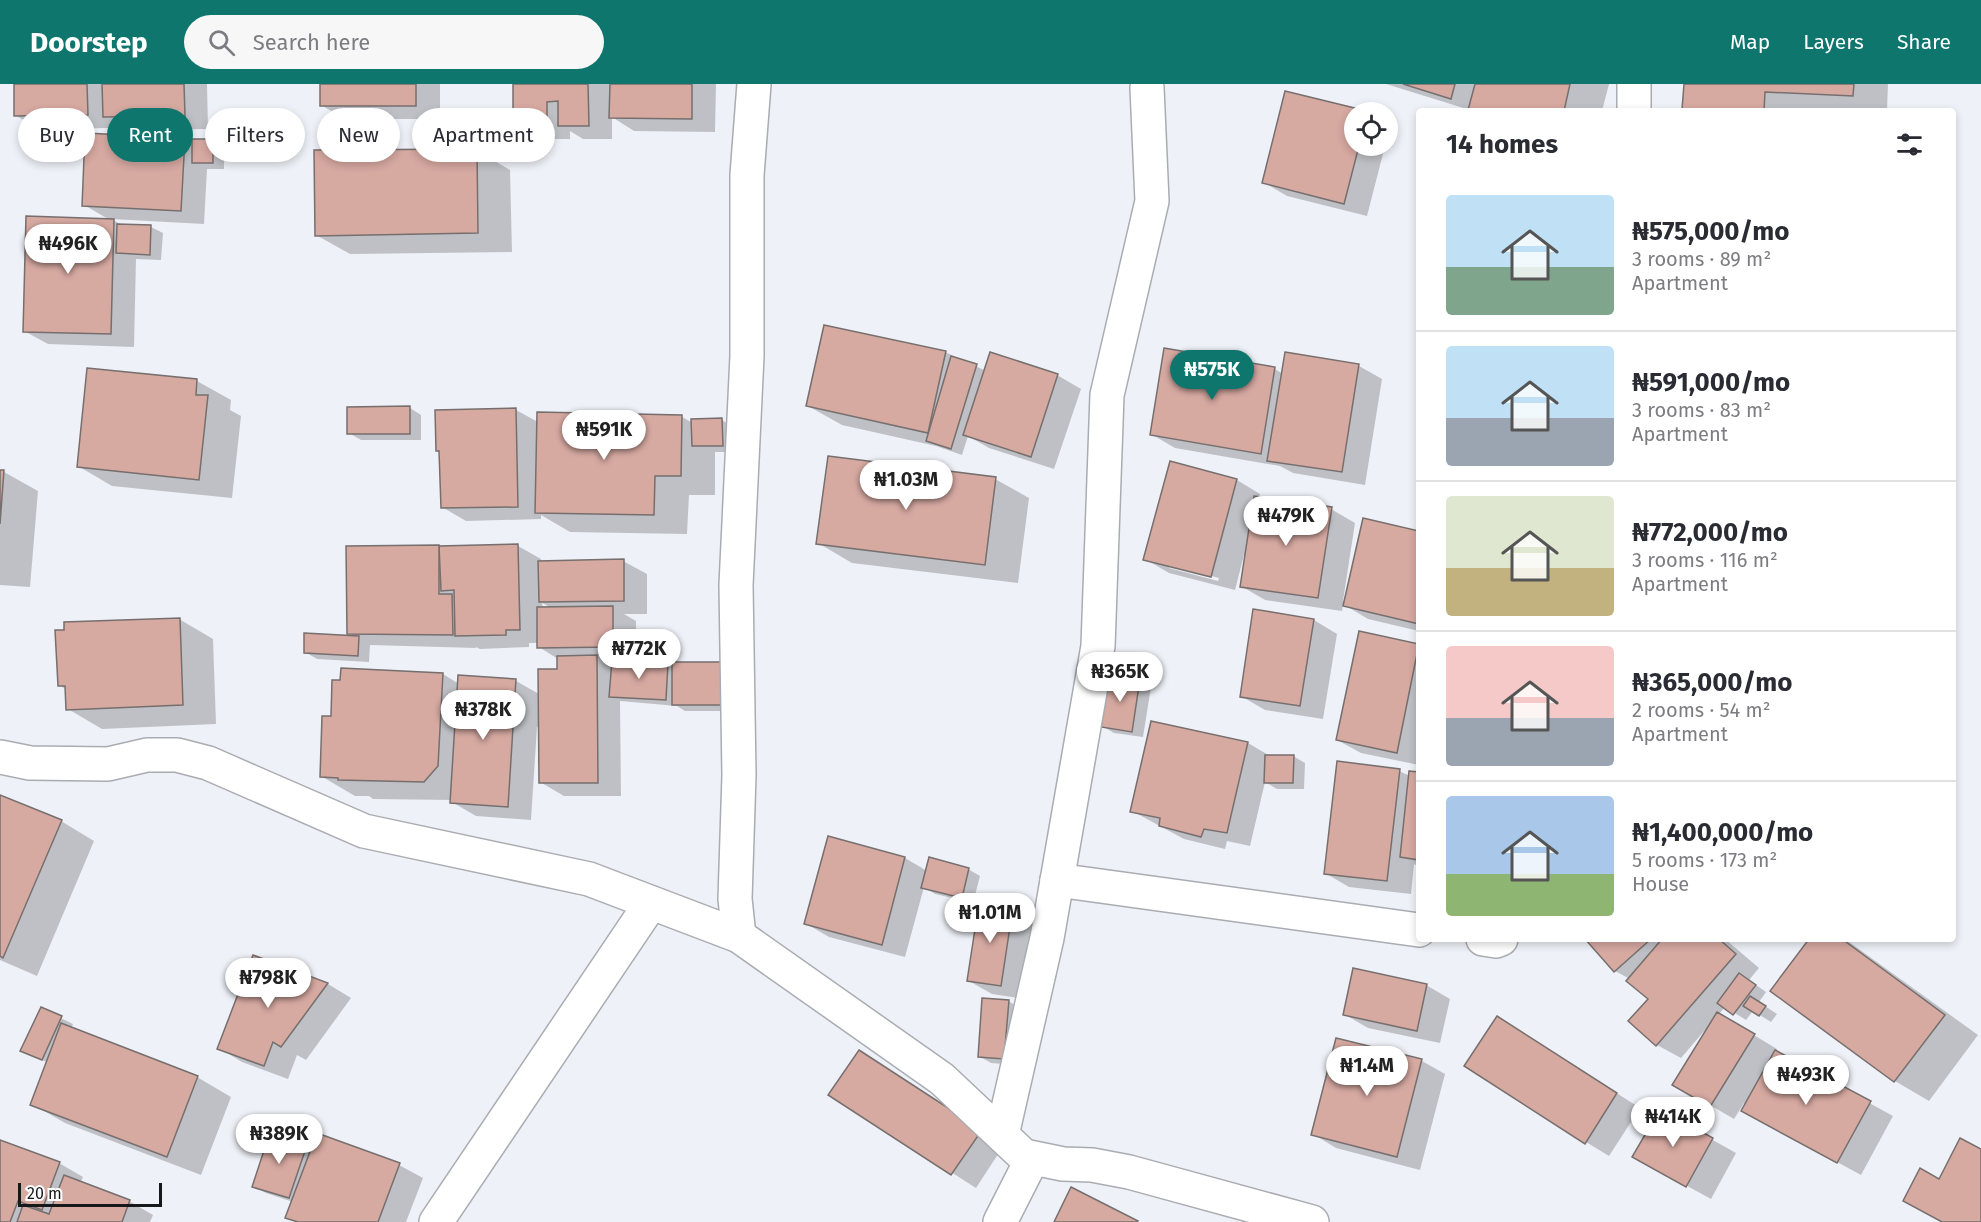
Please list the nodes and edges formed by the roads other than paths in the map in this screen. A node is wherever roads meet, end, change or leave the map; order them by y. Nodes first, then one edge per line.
1 (754, 84) edge
2 (1634, 84) edge
3 (1148, 88) dead end
4 (1634, 108) edge
5 (0, 757) edge
6 (1057, 880) junction
7 (651, 903) junction
8 (1416, 930) edge
9 (739, 936) junction
10 (1002, 1135) junction
11 (1032, 1159) junction
12 (436, 1222) edge
13 (1000, 1222) edge
14 (1312, 1222) edge

1 - 9 street
2 - 4 street
3 - 6 street
5 - 7 street
6 - 8 street
6 - 10 street
7 - 9 street
7 - 12 street
9 - 10 street
10 - 11 street
11 - 13 street
11 - 14 street

